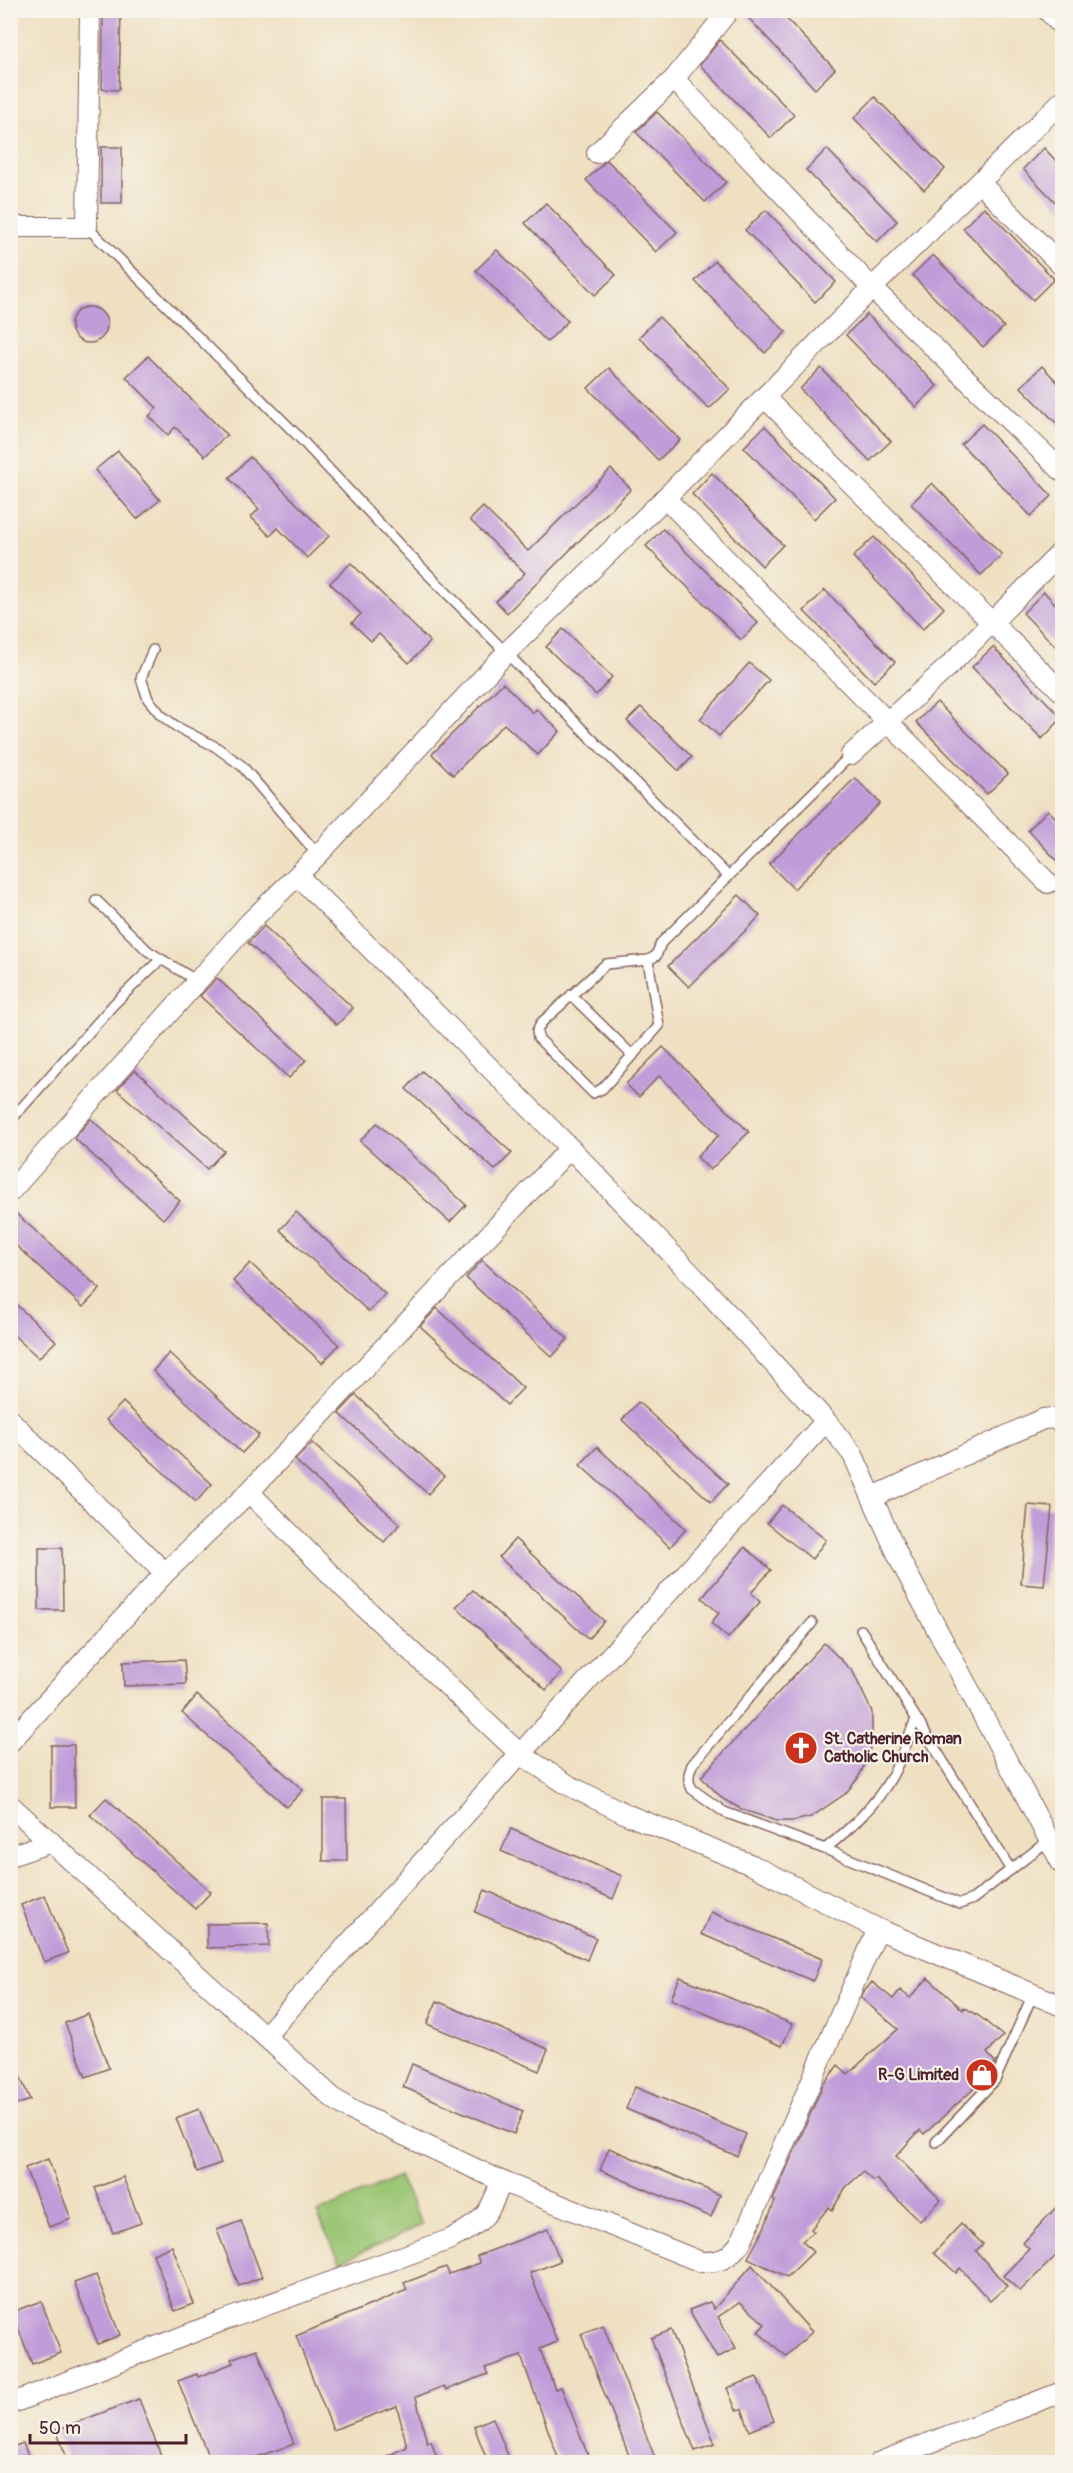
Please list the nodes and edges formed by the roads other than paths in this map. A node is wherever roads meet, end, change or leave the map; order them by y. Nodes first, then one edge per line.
1 (90, 10) edge
2 (729, 10) edge
3 (1047, 10) edge
4 (1062, 26) edge
5 (674, 79) junction
6 (1062, 101) edge
7 (597, 153) dead end
8 (980, 183) junction
9 (10, 226) edge
10 (87, 227) junction
11 (1062, 266) edge
12 (872, 288) junction
13 (764, 397) junction
14 (1062, 471) edge
15 (665, 498) junction
16 (1062, 551) edge
17 (993, 622) junction
18 (153, 650) dead end
19 (506, 653) junction
20 (1062, 692) edge
21 (886, 721) junction
22 (851, 754) joint
23 (318, 855) junction
24 (297, 876) junction
25 (728, 876) junction
26 (1048, 883) dead end
27 (96, 900) dead end
28 (160, 960) junction
29 (648, 960) junction
30 (197, 981) junction
31 (571, 994) junction
32 (633, 1056) junction
33 (10, 1120) edge
34 (570, 1148) junction
35 (10, 1192) edge
36 (1060, 1419) edge
37 (10, 1420) edge
38 (826, 1421) junction
39 (249, 1492) junction
40 (873, 1497) junction
41 (165, 1574) junction
42 (812, 1623) dead end
43 (861, 1630) dead end
44 (916, 1719) junction
45 (10, 1742) edge
46 (520, 1754) junction
47 (10, 1805) edge
48 (1049, 1839) junction
49 (51, 1842) junction
50 (825, 1849) junction
51 (10, 1856) edge
52 (1062, 1864) edge
53 (1011, 1870) junction
54 (878, 1929) junction
55 (1033, 1994) junction
56 (1062, 2006) edge
57 (266, 2035) junction
58 (936, 2142) dead end
59 (501, 2181) junction
60 (1062, 2392) edge
61 (10, 2404) edge
62 (880, 2463) edge

1 - 10 street
2 - 5 street
3 - 4 street
5 - 7 street
5 - 12 street
6 - 8 street
8 - 11 street
8 - 12 street
9 - 10 street
10 - 19 lane
12 - 13 street
12 - 14 street
13 - 15 street
13 - 17 street
15 - 19 street
15 - 21 street
16 - 17 street
17 - 20 street
17 - 21 street
18 - 23 lane
19 - 23 street
19 - 25 lane
21 - 22 street
21 - 26 street
22 - 25 lane
23 - 24 street
24 - 30 street
24 - 34 street
25 - 29 lane
27 - 28 lane
28 - 30 lane
28 - 33 lane
29 - 31 lane
29 - 32 lane
30 - 35 street
31 - 32 lane
31 - 32 lane
34 - 38 street
34 - 39 street
36 - 40 street
37 - 41 street
38 - 40 street
38 - 46 street
39 - 41 street
39 - 46 street
40 - 48 street
41 - 45 street
42 - 50 lane
43 - 44 lane
44 - 50 lane
44 - 53 lane
46 - 54 street
46 - 57 street
47 - 49 street
48 - 52 street
48 - 53 lane
49 - 51 street
49 - 57 street
50 - 53 lane
54 - 55 street
54 - 59 street
55 - 56 street
55 - 58 lane
57 - 59 street
59 - 61 street
60 - 62 street

